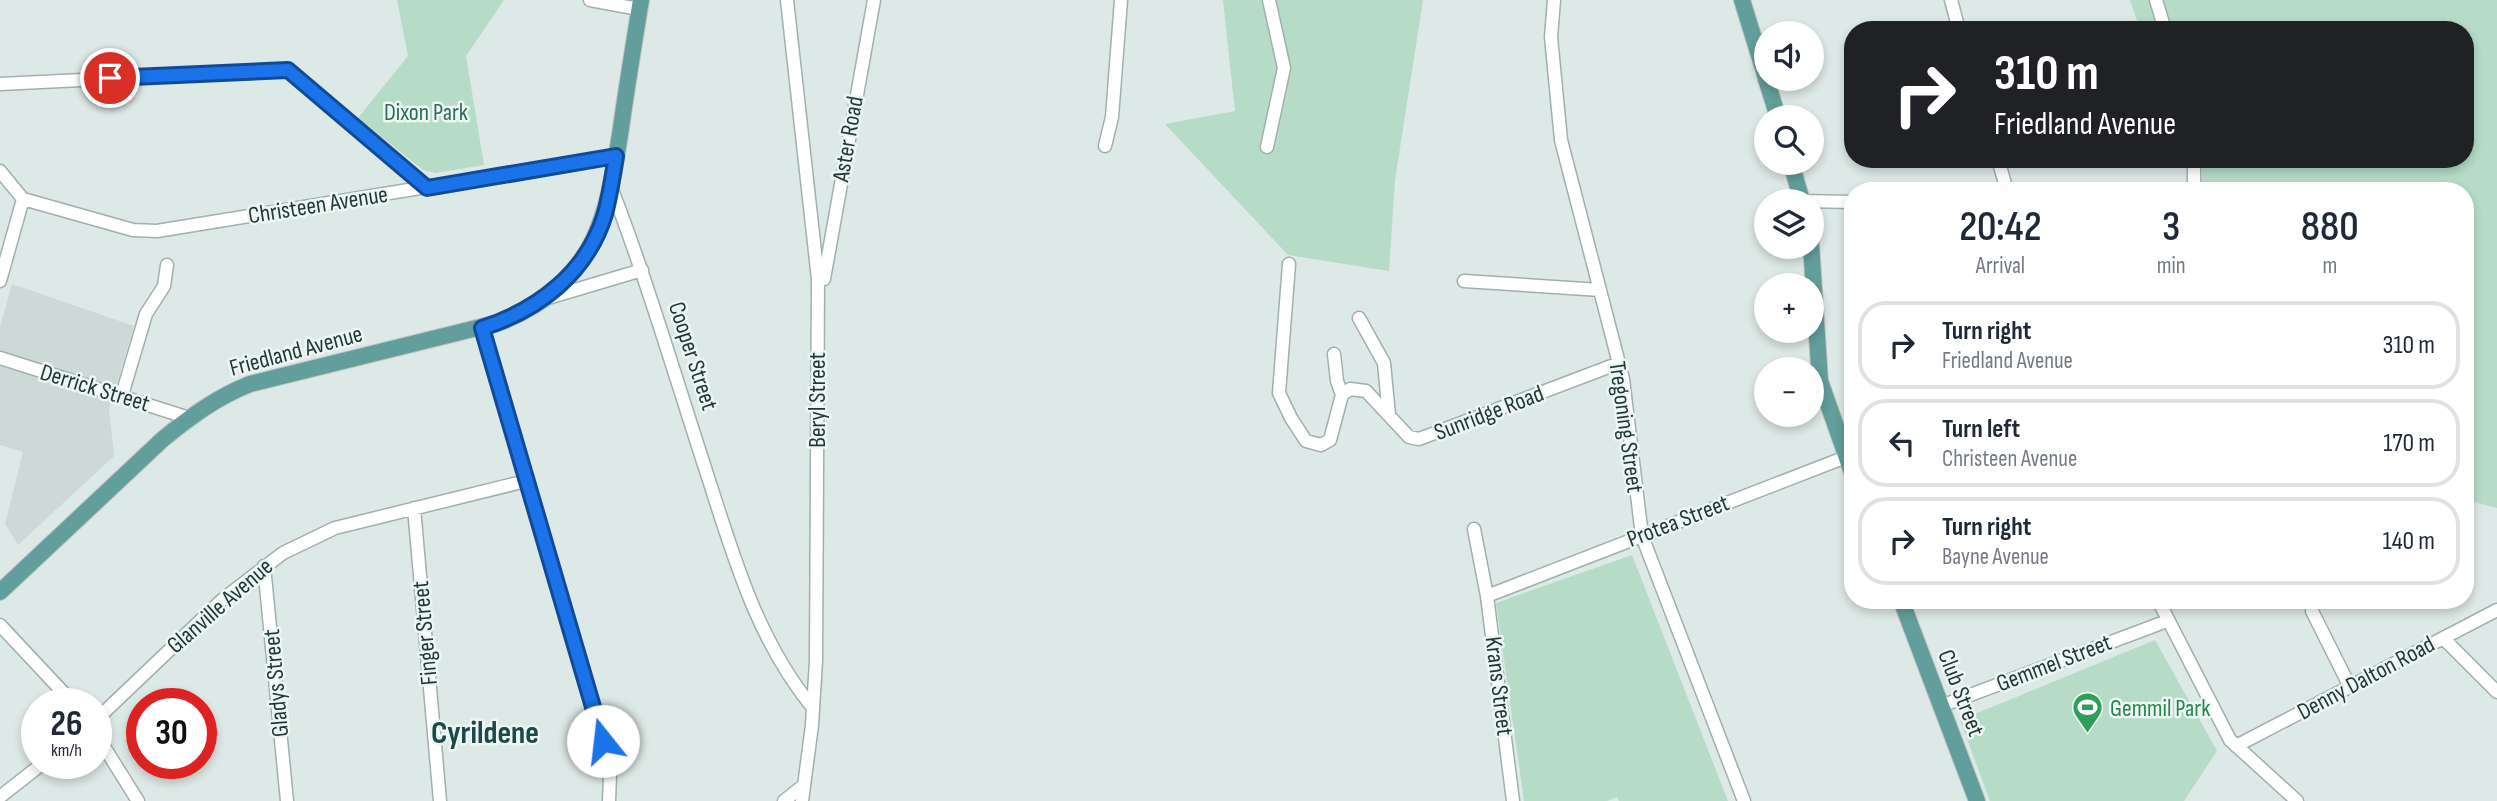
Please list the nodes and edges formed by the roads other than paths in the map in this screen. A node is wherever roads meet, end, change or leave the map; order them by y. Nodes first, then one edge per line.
1 (590, 0) edge
2 (788, 0) edge
3 (874, 0) edge
4 (1121, 0) edge
5 (1269, 0) edge
6 (1554, 0) edge
7 (1742, 0) edge
8 (1951, 0) edge
9 (2156, 0) edge
10 (640, 4) edge
11 (1957, 21) edge
12 (2162, 21) edge
13 (1754, 39) edge
14 (0, 84) edge
15 (1105, 146) dead end
16 (1267, 147) dead end
17 (616, 156) junction
18 (0, 171) edge
19 (611, 187) junction
20 (427, 188) junction
21 (23, 199) junction
22 (1824, 201) edge
23 (1844, 201) edge
24 (1812, 259) edge
25 (1289, 264) dead end
26 (167, 265) dead end
27 (642, 270) junction
28 (821, 279) junction
29 (0, 281) edge
30 (1464, 281) dead end
31 (1600, 290) junction
32 (544, 299) junction
33 (1360, 318) dead end
34 (482, 328) junction
35 (1334, 354) dead end
36 (0, 358) edge
37 (1619, 363) junction
38 (1342, 395) junction
39 (122, 396) junction
40 (1389, 415) junction
41 (189, 418) junction
42 (1844, 451) edge
43 (1844, 458) edge
44 (526, 481) junction
45 (414, 508) junction
46 (1475, 529) dead end
47 (1642, 536) junction
48 (264, 566) junction
49 (0, 592) edge
50 (1487, 596) junction
51 (1904, 609) edge
52 (2162, 609) edge
53 (2497, 610) edge
54 (2312, 611) dead end
55 (2167, 621) junction
56 (0, 625) edge
57 (2443, 638) junction
58 (2350, 687) junction
59 (59, 688) edge
60 (2497, 692) edge
61 (112, 705) edge
62 (1941, 706) junction
63 (813, 708) junction
64 (2236, 746) junction
65 (112, 760) edge
66 (23, 779) edge
67 (804, 785) junction
68 (0, 797) edge
69 (138, 801) edge
70 (286, 801) edge
71 (440, 801) edge
72 (610, 801) edge
73 (784, 801) edge
74 (802, 801) edge
75 (1513, 801) edge
76 (1744, 801) edge
77 (1977, 801) edge
78 (2297, 801) edge

1 - 10 street
2 - 28 street, Beryl Street
3 - 28 street, Aster Road
4 - 15 street
5 - 16 street
6 - 31 street, Tregoning Street
7 - 13 main road
8 - 11 street
9 - 12 street
10 - 17 main road, Cooper Street
14 - 20 street
17 - 19 main road, Cooper Street
17 - 20 street, Christeen Avenue
18 - 21 street
19 - 27 street, Cooper Street
19 - 32 main road, Friedland Avenue
20 - 21 street, Christeen Avenue
21 - 29 street
22 - 23 street
24 - 42 main road
25 - 38 street
26 - 39 street
27 - 32 street, Friedland Avenue
27 - 63 street, Cooper Street
28 - 63 street, Beryl Street
30 - 31 street
31 - 37 street, Tregoning Street
32 - 34 main road, Friedland Avenue
33 - 40 street
34 - 41 main road, Friedland Avenue
34 - 44 street
35 - 38 street
36 - 39 street, Derrick Street
37 - 40 street, Sunridge Road
37 - 47 street, Tregoning Street
38 - 40 street, Sunridge Road
39 - 41 street, Derrick Street
41 - 49 main road, Friedland Avenue
43 - 47 street, Protea Street
44 - 45 street, Glanville Avenue
44 - 72 street
45 - 48 street, Glanville Avenue
45 - 71 street, Finger Street
46 - 50 street, Krans Street
47 - 50 street, Protea Street
47 - 76 street, Tregoning Street
48 - 61 street, Glanville Avenue
48 - 70 street, Gladys Street
50 - 75 street, Krans Street
51 - 62 main road, Club Street
52 - 55 street
53 - 57 street, Denny Dalton Road
54 - 58 street
55 - 62 street, Gemmel Street
55 - 64 street
56 - 59 street
57 - 58 street, Denny Dalton Road
57 - 60 street
58 - 64 street, Denny Dalton Road
62 - 77 main road, Club Street
63 - 67 street, Beryl Street
64 - 78 street
65 - 69 street
66 - 68 street
67 - 73 street
67 - 74 street, Beryl Street

